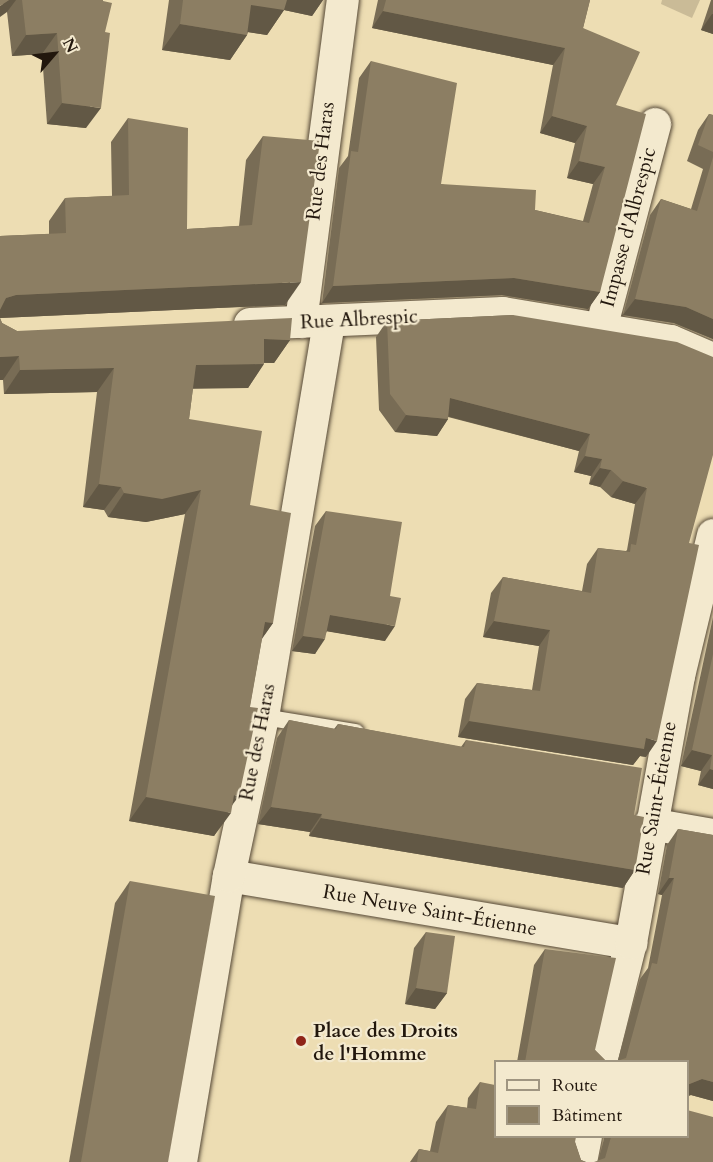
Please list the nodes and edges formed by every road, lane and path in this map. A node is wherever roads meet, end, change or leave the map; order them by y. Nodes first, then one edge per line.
1 (343, 0) edge
2 (655, 124) dead end
3 (315, 321) junction
4 (220, 326) edge
5 (601, 329) junction
6 (713, 359) edge
7 (711, 545) edge
8 (263, 717) junction
9 (379, 736) edge
10 (650, 824) junction
11 (713, 835) edge
12 (229, 876) junction
13 (631, 943) junction
14 (602, 1060) edge
15 (586, 1138) edge
16 (181, 1162) edge
17 (581, 1162) edge

1 - 3 street, Rue des Haras
2 - 5 street, Impasse d'Albrespic
3 - 4 street, Rue Albrespic
3 - 5 street, Rue Albrespic
3 - 8 street, Rue des Haras
5 - 6 street, Rue Albrespic
7 - 10 street, Rue Saint-Étienne
8 - 9 lane
8 - 12 street, Rue des Haras
10 - 11 street
10 - 13 street, Rue Saint-Étienne
12 - 13 street, Rue Neuve Saint-Étienne
12 - 16 street, Rue des Haras
13 - 14 street, Rue Saint-Étienne
15 - 17 street

